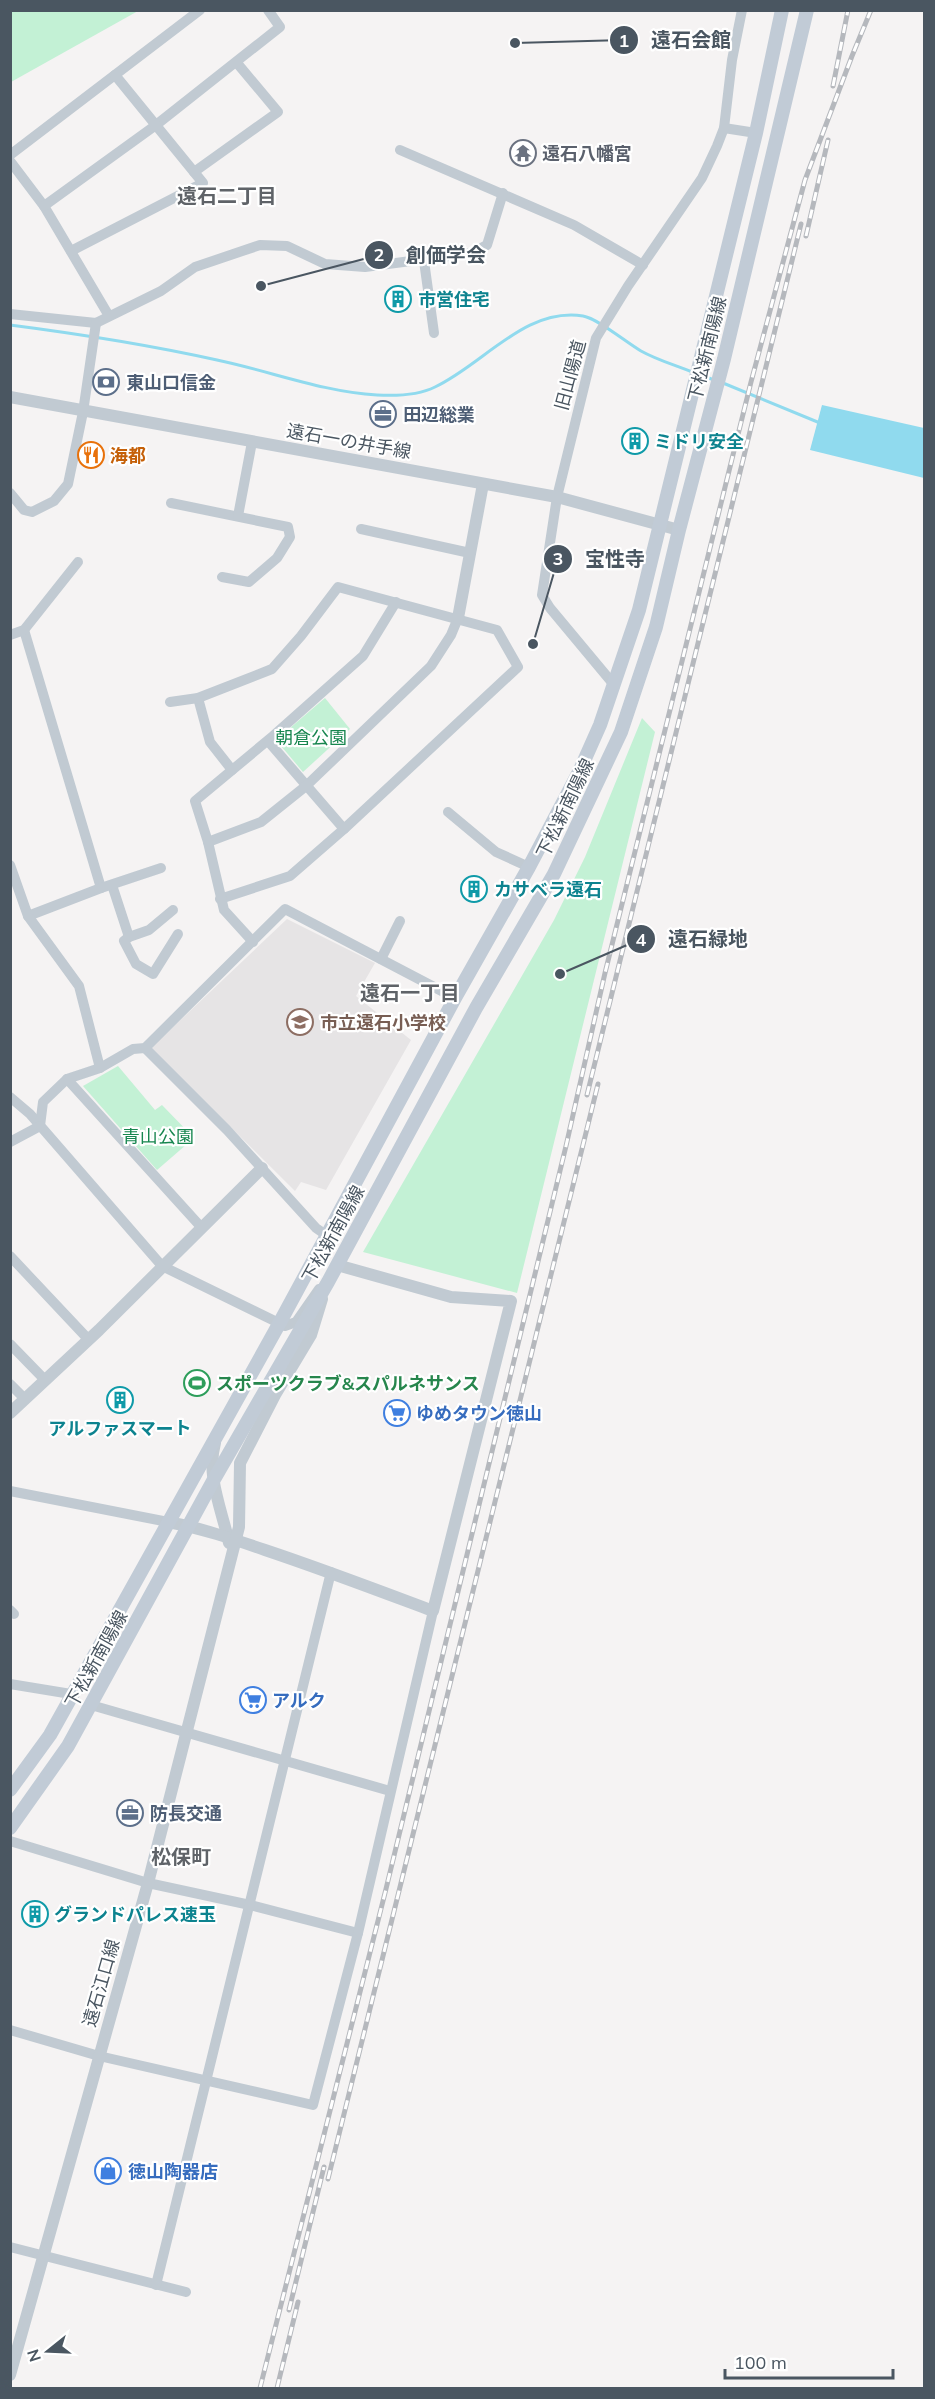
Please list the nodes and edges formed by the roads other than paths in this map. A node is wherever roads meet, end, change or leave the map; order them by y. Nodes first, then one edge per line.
1 (200, 10) edge
2 (268, 10) edge
3 (742, 10) edge
4 (782, 10) edge
5 (807, 10) edge
6 (237, 63) junction
7 (115, 75) junction
8 (156, 125) junction
9 (724, 128) junction
10 (756, 133) junction
11 (400, 150) dead end
12 (10, 155) edge
13 (10, 161) edge
14 (194, 172) junction
15 (503, 193) junction
16 (44, 206) junction
17 (71, 251) junction
18 (424, 261) junction
19 (643, 265) junction
20 (10, 314) edge
21 (109, 316) junction
22 (96, 323) junction
23 (434, 333) dead end
24 (10, 397) edge
25 (83, 412) junction
26 (252, 442) junction
27 (483, 484) junction
28 (10, 494) edge
29 (557, 497) junction
30 (171, 503) dead end
31 (238, 516) junction
32 (659, 523) junction
33 (362, 529) dead end
34 (679, 530) junction
35 (470, 554) junction
36 (78, 562) dead end
37 (222, 577) dead end
38 (396, 602) junction
39 (458, 618) junction
40 (24, 630) junction
41 (10, 635) edge
42 (615, 686) junction
43 (198, 698) junction
44 (170, 702) dead end
45 (268, 741) junction
46 (232, 770) junction
47 (306, 786) junction
48 (448, 812) dead end
49 (345, 829) junction
50 (208, 842) junction
51 (10, 866) edge
52 (529, 867) junction
53 (161, 868) dead end
54 (107, 887) junction
55 (220, 899) junction
56 (172, 910) dead end
57 (28, 916) junction
58 (400, 921) dead end
59 (178, 934) dead end
60 (129, 937) junction
61 (253, 942) junction
62 (381, 959) junction
63 (455, 998) junction
64 (145, 1048) junction
65 (100, 1068) junction
66 (67, 1078) junction
67 (10, 1097) edge
68 (40, 1126) junction
69 (10, 1142) edge
70 (262, 1168) junction
71 (201, 1227) junction
72 (326, 1235) junction
73 (10, 1256) edge
74 (337, 1265) junction
75 (162, 1266) junction
76 (328, 1282) junction
77 (279, 1324) junction
78 (89, 1340) junction
79 (10, 1344) edge
80 (45, 1380) junction
81 (10, 1384) edge
82 (25, 1399) junction
83 (10, 1413) edge
84 (221, 1425) junction
85 (213, 1481) junction
86 (10, 1491) edge
87 (168, 1522) junction
88 (188, 1526) junction
89 (232, 1539) junction
90 (331, 1572) junction
91 (433, 1611) junction
92 (10, 1684) edge
93 (71, 1694) junction
94 (92, 1705) junction
95 (185, 1733) junction
96 (286, 1762) junction
97 (10, 1790) edge
98 (390, 1791) junction
99 (10, 1828) edge
100 (10, 1841) edge
101 (148, 1883) junction
102 (250, 1905) junction
103 (358, 1933) junction
104 (10, 2030) edge
105 (99, 2056) junction
106 (205, 2079) junction
107 (10, 2247) edge
108 (44, 2256) junction
109 (156, 2285) junction
110 (186, 2292) dead end
111 (10, 2375) edge

1 - 7 street
2 - 6 street
3 - 9 street, 旧山陽道
4 - 10 main road, 下松新南陽線
5 - 34 main road, 下松新南陽線
6 - 8 street
6 - 14 street
7 - 8 street
7 - 12 street
8 - 14 street
8 - 16 street
9 - 10 street
9 - 19 street, 旧山陽道
10 - 32 main road, 下松新南陽線
11 - 15 street
13 - 16 street
14 - 17 street
15 - 18 street
15 - 19 street
16 - 17 street
17 - 21 street
18 - 21 street
18 - 23 street
19 - 29 street, 旧山陽道
20 - 22 street
21 - 22 street
22 - 25 street
24 - 25 street, 遠石一の井手線
25 - 26 street, 遠石一の井手線
25 - 28 street
26 - 27 street, 遠石一の井手線
26 - 31 street
27 - 29 street, 遠石一の井手線
27 - 35 street
29 - 32 street, 遠石一の井手線
29 - 42 street, 旧山陽道
30 - 31 street
31 - 37 street
32 - 34 street, 遠石一の井手線
32 - 42 main road, 下松新南陽線
33 - 35 street
34 - 74 main road, 下松新南陽線
35 - 39 street
36 - 40 street
38 - 39 street
38 - 43 street
38 - 45 street
39 - 47 street
39 - 49 street
40 - 41 street
40 - 54 street
42 - 52 main road, 下松新南陽線
43 - 44 street
43 - 46 street
45 - 46 street
45 - 47 street
46 - 50 street
47 - 49 street
47 - 50 street
48 - 52 street
49 - 55 street
50 - 55 street
51 - 57 street
52 - 63 main road, 下松新南陽線
53 - 54 street
54 - 57 street
54 - 60 street
55 - 61 street
56 - 60 street
57 - 65 street
58 - 62 street
59 - 60 street
61 - 62 street
61 - 64 street
62 - 63 street
63 - 72 main road, 下松新南陽線
64 - 65 street
64 - 70 street
65 - 66 street
66 - 68 street
66 - 71 street
67 - 68 street
68 - 69 street
68 - 75 street
70 - 71 street
70 - 72 street
71 - 75 street
72 - 77 main road, 下松新南陽線
73 - 78 street
74 - 76 main road, 下松新南陽線
74 - 91 street
75 - 77 street
75 - 78 street
76 - 77 street
76 - 85 main road, 下松新南陽線
76 - 89 street, 遠石江口線
77 - 84 main road, 下松新南陽線
78 - 80 street
79 - 80 street
80 - 82 street
81 - 82 street
82 - 83 street
84 - 85 street
84 - 87 main road, 下松新南陽線
85 - 88 main road, 下松新南陽線
85 - 89 street
86 - 87 street
87 - 88 street
87 - 93 main road, 下松新南陽線
88 - 89 street
88 - 94 main road, 下松新南陽線
89 - 90 street
89 - 95 street, 遠石江口線
90 - 91 street
90 - 96 street
91 - 98 street
92 - 93 street
93 - 97 main road, 下松新南陽線
94 - 95 street
94 - 99 main road, 下松新南陽線
95 - 96 street
95 - 101 street, 遠石江口線
96 - 98 street
96 - 102 street
98 - 103 street
100 - 101 street
101 - 102 street
101 - 105 street, 遠石江口線
102 - 103 street
102 - 106 street
103 - 106 street
104 - 105 street
105 - 106 street
105 - 108 street, 遠石江口線
106 - 109 street
107 - 108 street
108 - 109 street
108 - 111 street, 遠石江口線
109 - 110 street

